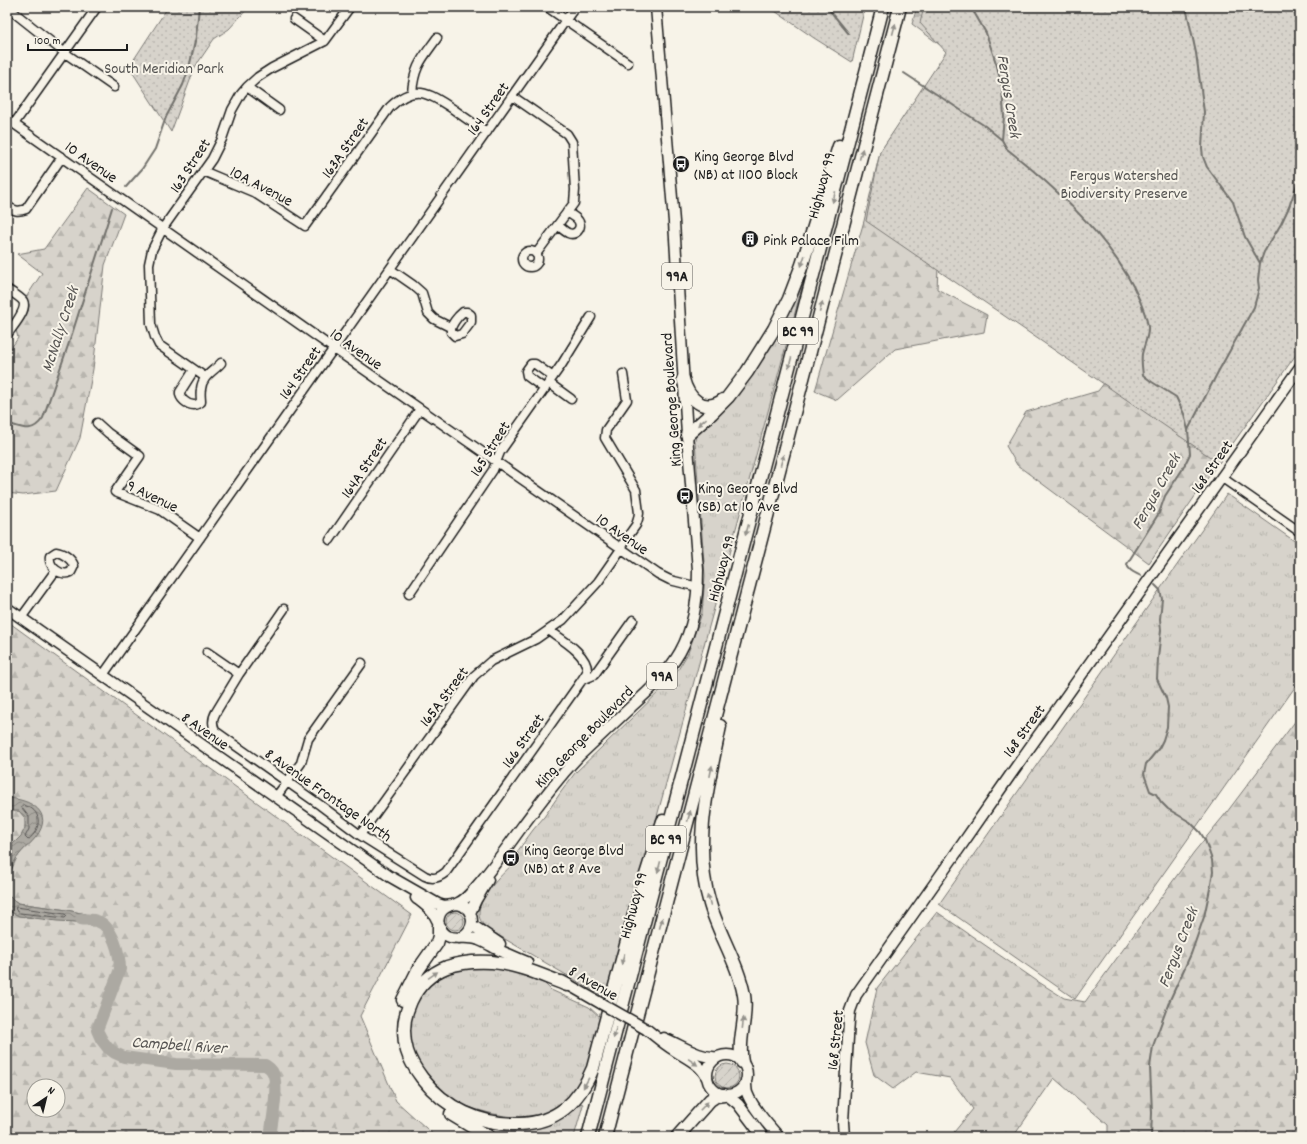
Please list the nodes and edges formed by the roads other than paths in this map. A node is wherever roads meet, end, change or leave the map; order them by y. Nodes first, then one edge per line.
1 (7, 7) edge
2 (97, 7) edge
3 (350, 7) edge
4 (547, 7) edge
5 (575, 7) edge
6 (656, 7) edge
7 (883, 7) edge
8 (900, 7) edge
9 (294, 19) dead end
10 (566, 20) junction
11 (875, 37) junction
12 (437, 38) dead end
13 (325, 41) junction
14 (65, 53) junction
15 (628, 63) dead end
16 (114, 87) dead end
17 (247, 87) junction
18 (412, 93) junction
19 (512, 96) junction
20 (279, 110) dead end
21 (7, 119) edge
22 (14, 124) junction
23 (487, 132) junction
24 (62, 157) junction
25 (203, 171) junction
26 (7, 206) edge
27 (567, 212) junction
28 (558, 225) junction
29 (305, 226) joint
30 (163, 228) junction
31 (536, 254) dead end
32 (390, 269) junction
33 (7, 289) edge
34 (592, 317) dead end
35 (450, 327) dead end
36 (7, 335) edge
37 (333, 348) junction
38 (221, 363) dead end
39 (1300, 368) edge
40 (194, 370) junction
41 (623, 374) dead end
42 (205, 377) junction
43 (683, 379) junction
44 (549, 383) junction
45 (736, 388) junction
46 (571, 399) dead end
47 (420, 409) junction
48 (97, 423) dead end
49 (687, 435) junction
50 (496, 462) junction
51 (1221, 477) junction
52 (1300, 532) edge
53 (200, 538) junction
54 (330, 540) dead end
55 (621, 549) junction
56 (56, 570) dead end
57 (751, 579) junction
58 (698, 587) junction
59 (409, 594) dead end
60 (7, 608) edge
61 (284, 610) dead end
62 (21, 618) junction
63 (633, 620) dead end
64 (722, 626) junction
65 (550, 630) junction
66 (207, 652) dead end
67 (362, 663) dead end
68 (239, 674) junction
69 (103, 675) junction
70 (582, 680) junction
71 (287, 782) junction
72 (276, 797) junction
73 (360, 835) junction
74 (496, 864) junction
75 (389, 876) junction
76 (436, 878) joint
77 (454, 905) junction
78 (470, 913) junction
79 (439, 924) junction
80 (472, 925) junction
81 (459, 938) junction
82 (527, 962) junction
83 (567, 985) junction
84 (646, 1029) junction
85 (718, 1057) junction
86 (742, 1062) junction
87 (707, 1078) junction
88 (746, 1080) junction
89 (726, 1095) junction
90 (489, 1137) edge
91 (588, 1137) edge
92 (605, 1137) edge
93 (677, 1137) edge
94 (763, 1137) edge
95 (779, 1137) edge
96 (844, 1137) edge

1 - 14 street
2 - 14 street
3 - 13 street, 163 Street
4 - 10 street
5 - 10 street, 164 Street
6 - 43 main road, King George Boulevard / 99A
7 - 11 highway, Highway 99 / BC 99
57 -> 8 highway, Highway 99 / BC 99
9 - 13 street
10 - 15 street
10 - 19 street, 164 Street
11 -> 45 highway
11 -> 64 highway, Highway 99 / BC 99
12 - 18 street
13 - 17 street, 163 Street
14 - 16 street
14 - 22 street
17 - 20 street
17 - 25 street, 163 Street
18 - 23 street
18 - 29 street, 163A Street
19 - 23 street, 164 Street
19 - 27 street
21 - 22 street, 10 Avenue
22 - 24 street, 10 Avenue
23 - 32 street, 164 Street
24 - 26 street
24 - 30 street, 10 Avenue
25 - 29 street, 10A Avenue
25 - 30 street, 163 Street
27 - 28 street
27 - 28 street
28 - 31 street
30 - 37 street, 10 Avenue
30 - 40 street, 163 Street
32 - 35 street
32 - 37 street, 164 Street
33 - 36 street
34 - 44 street, 165 Street
37 - 47 street, 10 Avenue
37 - 53 street, 164 Street
38 - 42 street
39 - 51 main road, 168 Street
40 - 42 street, 163 Street
40 - 42 street
41 - 55 street, 165A Street
43 - 45 highway
43 - 49 main road, King George Boulevard / 99A
44 - 46 street
44 - 50 street, 165 Street
45 -> 49 highway
47 - 50 street, 10 Avenue
47 - 54 street, 164A Street
48 - 53 street, 9 Avenue
49 - 58 main road, King George Boulevard / 99A
50 - 55 street, 10 Avenue
50 - 59 street, 165 Street
51 - 52 street
51 - 96 main road, 168 Street
53 - 69 street, 164 Street
55 - 58 street, 10 Avenue
55 - 65 street, 165A Street
56 - 62 street
86 -> 57 highway
92 -> 57 highway, Highway 99 / BC 99
58 - 74 main road, King George Boulevard / 99A
60 - 62 main road, 8 Avenue
61 - 68 street
62 - 69 main road, 8 Avenue
63 - 70 street, 166 Street
64 -> 83 highway
64 -> 91 highway, Highway 99 / BC 99
65 - 70 street
65 - 73 street, 165A Street
66 - 68 street
67 - 71 street
68 - 71 street, 8 Avenue Frontage North
69 - 72 main road, 8 Avenue
70 - 76 street, 166 Street
71 - 72 street
71 - 73 street, 8 Avenue Frontage North
72 - 75 main road, 8 Avenue
73 - 76 street, 8 Avenue Frontage North
74 - 77 main road, King George Boulevard / 99A
74 - 78 main road, King George Boulevard / 99A
75 - 77 main road, 8 Avenue
75 - 79 main road, 8 Avenue
77 - 78 main road
77 - 79 main road
78 - 80 main road
79 - 81 main road
79 - 90 highway
80 - 81 main road
80 - 82 main road, 8 Avenue
81 - 82 main road, 8 Avenue
82 - 83 main road, 8 Avenue
83 - 84 main road, 8 Avenue, bridge
84 - 85 main road, 8 Avenue
84 -> 87 main road, 8 Avenue
85 - 86 main road
85 - 87 main road
86 - 88 main road
87 - 89 main road
88 - 89 main road
88 - 95 main road
93 -> 89 highway
89 - 94 main road

